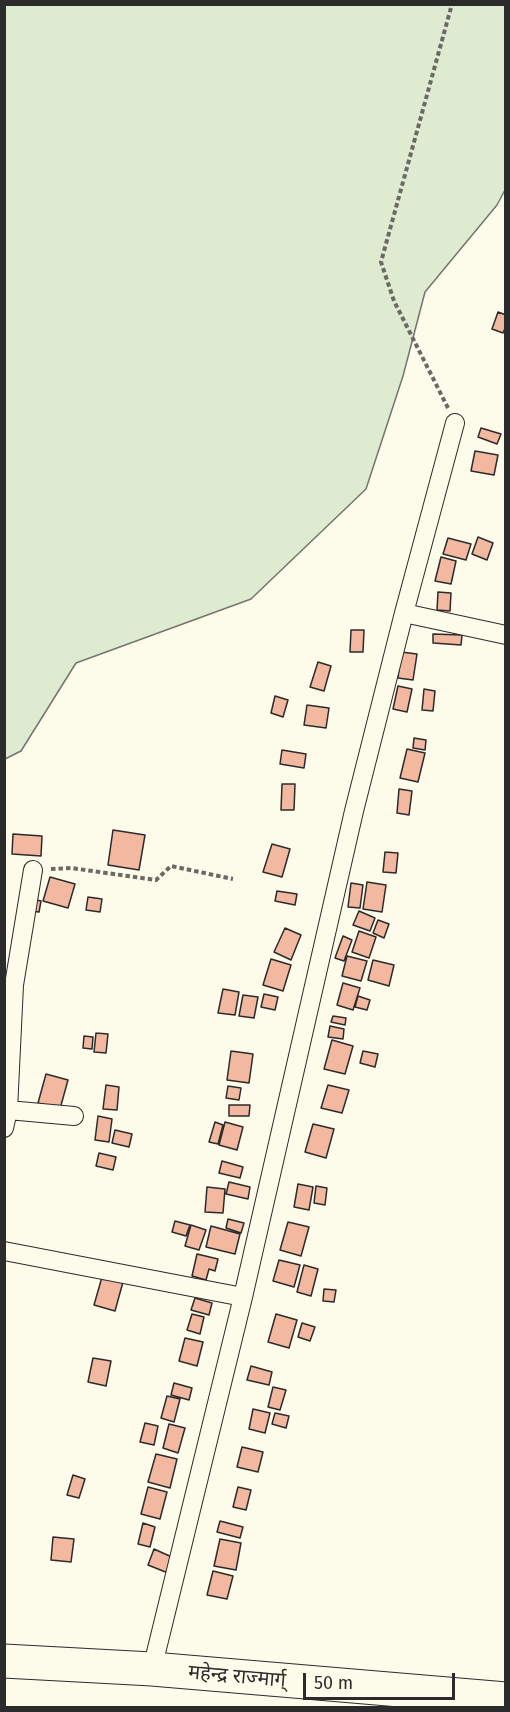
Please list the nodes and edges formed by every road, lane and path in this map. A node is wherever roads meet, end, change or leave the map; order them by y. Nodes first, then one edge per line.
1 (452, 4) edge
2 (454, 423) joint
3 (404, 613) junction
4 (506, 635) edge
5 (33, 870) joint
6 (233, 879) dead end
7 (9, 984) edge
8 (74, 1116) dead end
9 (6, 1119) edge
10 (4, 1251) edge
11 (243, 1298) junction
12 (4, 1661) edge
13 (152, 1670) junction
14 (506, 1699) edge

1 - 2 path
2 - 3 street
3 - 4 street
3 - 11 street
5 - 6 path
5 - 7 street
7 - 9 street
8 - 9 street
10 - 11 street
11 - 13 street
12 - 13 highway, महेन्द्र राज्मार्ग्
13 - 14 highway, महेन्द्र राज्मार्ग्

